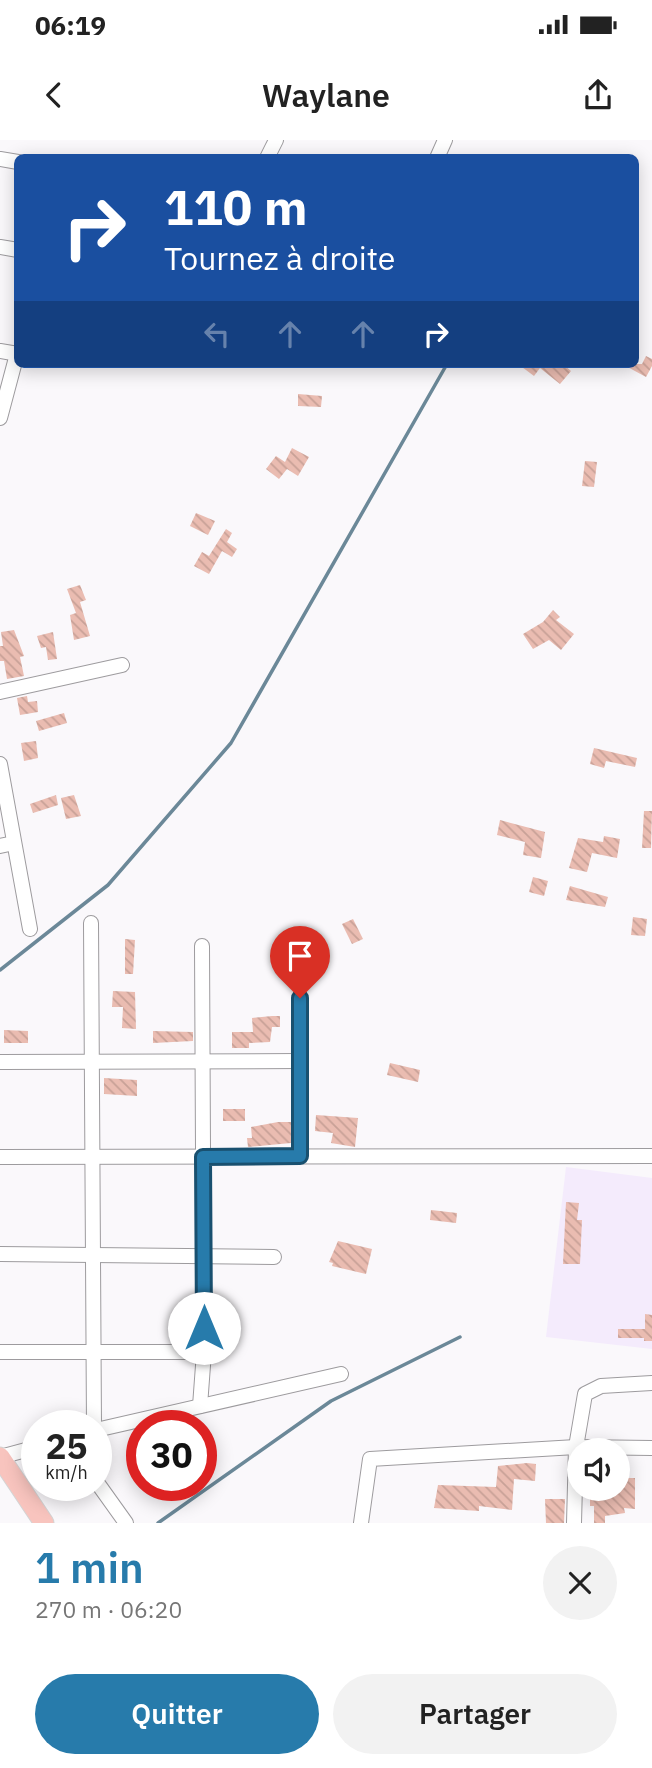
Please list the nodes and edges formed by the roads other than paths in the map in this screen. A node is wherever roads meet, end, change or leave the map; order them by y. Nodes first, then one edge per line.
1 (14, 365) edge
2 (0, 418) edge
3 (122, 665) dead end
4 (0, 692) edge
5 (0, 764) edge
6 (7, 844) edge
7 (91, 923) dead end
8 (30, 929) dead end
9 (202, 946) dead end
10 (300, 998) dead end
11 (92, 1061) junction
12 (203, 1061) junction
13 (300, 1061) junction
14 (0, 1062) edge
15 (300, 1156) junction
16 (652, 1156) edge
17 (0, 1157) edge
18 (92, 1157) junction
19 (203, 1157) junction
20 (0, 1254) edge
21 (93, 1255) junction
22 (204, 1256) junction
23 (274, 1257) dead end
24 (0, 1352) edge
25 (94, 1352) junction
26 (204, 1352) junction
27 (341, 1374) dead end
28 (652, 1383) edge
29 (200, 1406) junction
30 (95, 1410) edge
31 (112, 1424) edge
32 (578, 1438) edge
33 (567, 1448) edge
34 (630, 1448) edge
35 (652, 1448) edge
36 (21, 1451) edge
37 (0, 1457) edge
38 (110, 1501) edge
39 (575, 1501) edge
40 (44, 1523) edge
41 (126, 1523) edge
42 (361, 1523) edge
43 (574, 1523) edge

1 - 2 street
3 - 4 street
5 - 6 street
6 - 8 street
7 - 11 street
9 - 12 street
10 - 13 street
11 - 12 street
11 - 14 street
11 - 18 street
12 - 13 street
12 - 19 street
13 - 15 street
15 - 16 street
15 - 19 street
17 - 18 street
18 - 19 street
18 - 21 street
19 - 22 street
20 - 21 street
21 - 22 street
21 - 25 street
22 - 23 street
22 - 26 street
24 - 25 street
25 - 26 street
25 - 30 street
26 - 29 street
27 - 29 street
28 - 32 street
29 - 31 street
33 - 42 street
34 - 35 street
36 - 37 street
37 - 40 main road
38 - 41 street
39 - 43 street

